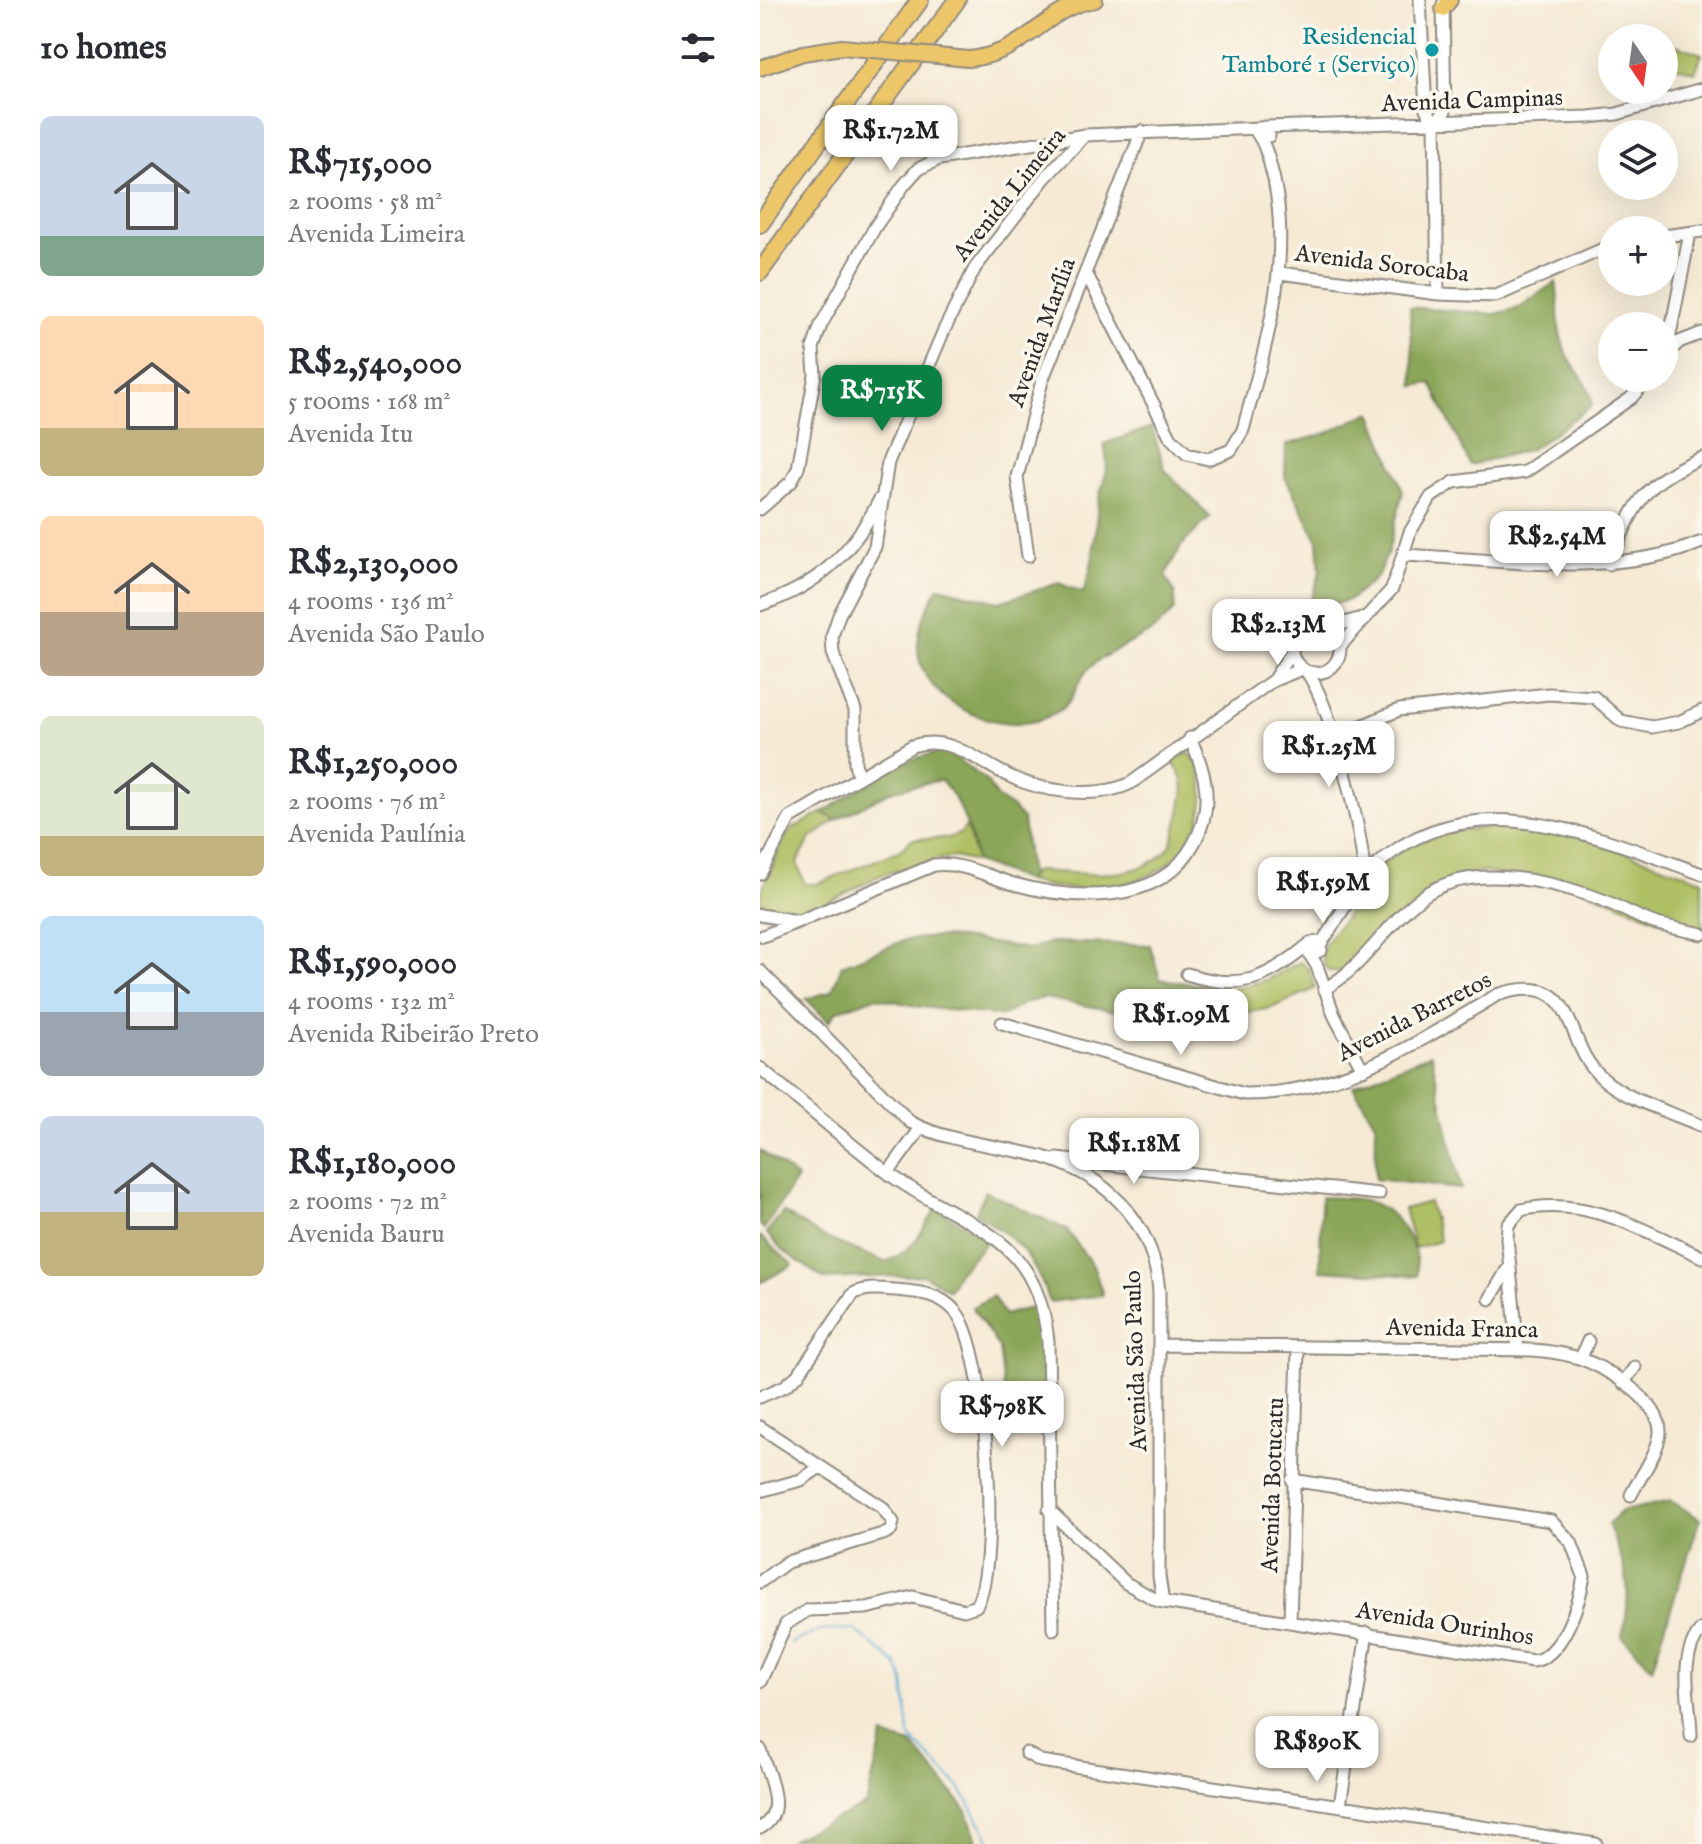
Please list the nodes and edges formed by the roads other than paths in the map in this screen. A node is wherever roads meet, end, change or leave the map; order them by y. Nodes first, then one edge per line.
1 (920, 0) edge
2 (957, 0) edge
3 (1095, 0) edge
4 (1420, 0) edge
5 (1445, 3) edge
6 (1441, 31) junction
7 (1422, 32) junction
8 (1424, 65) junction
9 (1442, 65) junction
10 (760, 68) edge
11 (1702, 89) edge
12 (1435, 123) junction
13 (1142, 131) junction
14 (1085, 135) junction
15 (1264, 135) junction
16 (760, 224) edge
17 (1696, 232) edge
18 (1598, 252) edge
19 (760, 272) edge
20 (1086, 273) junction
21 (1280, 273) junction
22 (1438, 294) junction
23 (1674, 312) edge
24 (1678, 331) edge
25 (1702, 333) edge
26 (1689, 337) junction
27 (1678, 346) edge
28 (1636, 392) edge
29 (1702, 458) edge
30 (880, 498) junction
31 (760, 509) edge
32 (1702, 542) edge
33 (848, 551) junction
34 (1403, 555) junction
35 (1028, 556) dead end
36 (868, 562) junction
37 (1609, 564) junction
38 (760, 605) edge
39 (1362, 618) junction
40 (1328, 628) junction
41 (1340, 646) junction
42 (1292, 650) junction
43 (1304, 670) junction
44 (1324, 672) junction
45 (1272, 681) junction
46 (1320, 696) junction
47 (1702, 711) edge
48 (1190, 738) junction
49 (1333, 738) junction
50 (858, 776) junction
51 (1361, 836) junction
52 (1387, 857) junction
53 (760, 874) edge
54 (1702, 874) edge
55 (1364, 878) junction
56 (760, 917) edge
57 (802, 921) junction
58 (1702, 934) edge
59 (761, 940) edge
60 (1315, 954) junction
61 (760, 957) edge
62 (1349, 973) junction
63 (1187, 974) dead end
64 (764, 975) edge
65 (1324, 989) junction
66 (1002, 1023) dead end
67 (760, 1068) edge
68 (1363, 1070) junction
69 (1702, 1126) edge
70 (921, 1128) junction
71 (1039, 1156) junction
72 (1112, 1166) junction
73 (888, 1173) junction
74 (1104, 1186) junction
75 (1379, 1194) dead end
76 (1702, 1257) edge
77 (1509, 1265) junction
78 (1490, 1299) dead end
79 (1588, 1341) dead end
80 (1159, 1345) junction
81 (1298, 1349) junction
82 (1518, 1350) junction
83 (1581, 1358) junction
84 (1635, 1367) dead end
85 (1623, 1383) junction
86 (760, 1397) edge
87 (760, 1427) edge
88 (820, 1467) junction
89 (1292, 1480) junction
90 (760, 1491) edge
91 (1631, 1495) dead end
92 (1049, 1510) junction
93 (1159, 1576) junction
94 (760, 1582) edge
95 (1143, 1594) junction
96 (1163, 1602) junction
97 (1290, 1622) junction
98 (1053, 1629) dead end
99 (1702, 1629) edge
100 (1367, 1633) junction
101 (760, 1682) edge
102 (1691, 1736) dead end
103 (760, 1749) edge
104 (1026, 1753) dead end
105 (1340, 1805) junction
106 (760, 1828) edge
107 (1596, 1844) edge

1 - 16 highway
2 - 19 highway
3 - 10 main road, bridge
4 - 7 street
5 - 6 street
6 - 7 street
6 - 9 street
7 - 8 street
8 - 9 street
8 - 12 street
9 - 12 street
11 - 12 street, Avenida Campinas
12 - 15 street, Avenida Campinas
12 - 22 street
13 - 14 street
13 - 15 street
13 - 20 street, Avenida Marília
14 - 30 street, Avenida Limeira
14 - 31 street
15 - 21 street
17 - 23 street
18 - 22 street, Avenida Sorocaba
20 - 21 street
20 - 35 street, Avenida Marília
21 - 22 street, Avenida Sorocaba
24 - 26 street
25 - 26 street
26 - 27 street
28 - 34 street
29 - 37 street
30 - 33 street
30 - 36 street, Avenida Limeira
32 - 37 street
33 - 36 street
33 - 38 street
34 - 37 street
34 - 39 street
36 - 50 street, Avenida Limeira
39 - 40 street
39 - 41 street
40 - 41 street
40 - 42 street
41 - 44 street
42 - 43 street
42 - 45 street
43 - 44 street
43 - 45 street
43 - 46 street
44 - 46 street
45 - 48 street
46 - 49 street
47 - 49 street
48 - 50 street
48 - 57 street
49 - 51 street
50 - 53 street
51 - 52 street
51 - 55 street
52 - 54 street
52 - 55 street
55 - 60 street
56 - 57 street
56 - 59 street
57 - 59 street
58 - 62 street
60 - 62 street
60 - 63 street
60 - 65 street
61 - 64 street, Avenida São Paulo
62 - 65 street
64 - 70 street, Avenida São Paulo
65 - 68 street
66 - 68 street, Avenida Barretos
67 - 73 street
68 - 69 street, Avenida Barretos
70 - 71 street, Avenida São Paulo
70 - 73 street
71 - 72 street
71 - 74 street, Avenida São Paulo
72 - 74 street
72 - 75 street
73 - 92 street
74 - 80 street, Avenida São Paulo
76 - 77 street
77 - 78 street
77 - 82 street
79 - 83 street
80 - 81 street, Avenida Franca
80 - 93 street, Avenida São Paulo
81 - 82 street, Avenida Franca
81 - 89 street, Avenida Botucatu
82 - 83 street, Avenida Franca
83 - 85 street, Avenida Franca
84 - 85 street
85 - 91 street, Avenida Franca
86 - 101 street
87 - 88 street
88 - 90 street
88 - 94 street
89 - 97 street, Avenida Botucatu
89 - 100 street, Avenida Ourinhos
92 - 95 street, Avenida Ourinhos
92 - 98 street
93 - 95 street
93 - 96 street, Avenida São Paulo
95 - 96 street, Avenida Ourinhos
96 - 97 street, Avenida Ourinhos
97 - 100 street, Avenida Ourinhos
99 - 102 street
100 - 105 street
103 - 106 street
104 - 105 street
105 - 107 street

